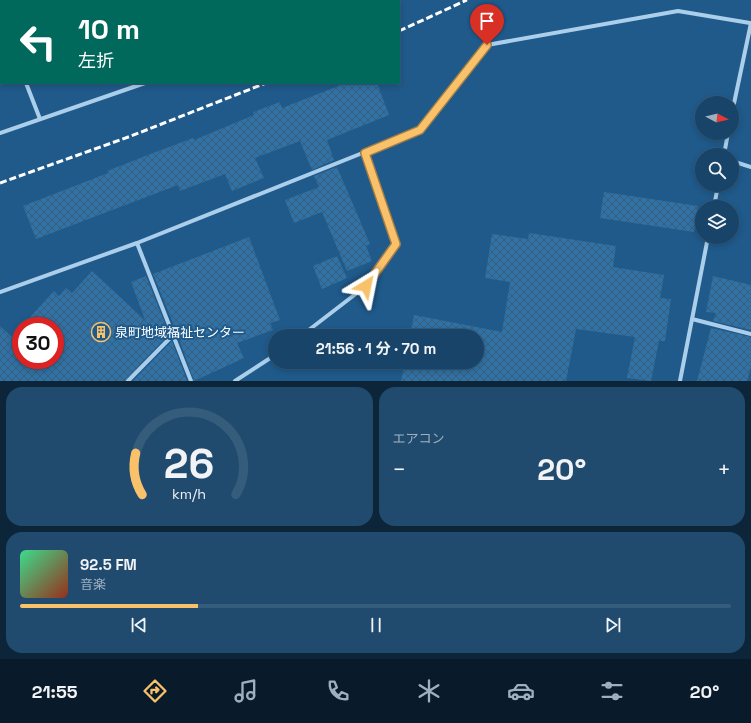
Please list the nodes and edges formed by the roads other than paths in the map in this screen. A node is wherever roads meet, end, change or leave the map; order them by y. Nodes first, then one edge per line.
1 (750, 23) edge
2 (26, 84) edge
3 (142, 84) edge
4 (735, 96) edge
5 (40, 120) junction
6 (0, 133) edge
7 (365, 153) junction
8 (739, 163) edge
9 (751, 166) edge
10 (137, 243) junction
11 (707, 244) edge
12 (0, 292) edge
13 (692, 319) junction
14 (309, 329) edge
15 (174, 334) junction
16 (751, 334) edge
17 (268, 360) edge
18 (128, 381) edge
19 (191, 381) edge
20 (235, 381) edge
21 (680, 381) edge

1 - 4 street
1 - 7 street
2 - 5 street
3 - 5 street
5 - 6 street
7 - 10 street
7 - 14 street
8 - 9 street
10 - 12 street
10 - 15 street
11 - 13 street
13 - 16 street
13 - 21 street
15 - 18 street
15 - 19 street
17 - 20 street

